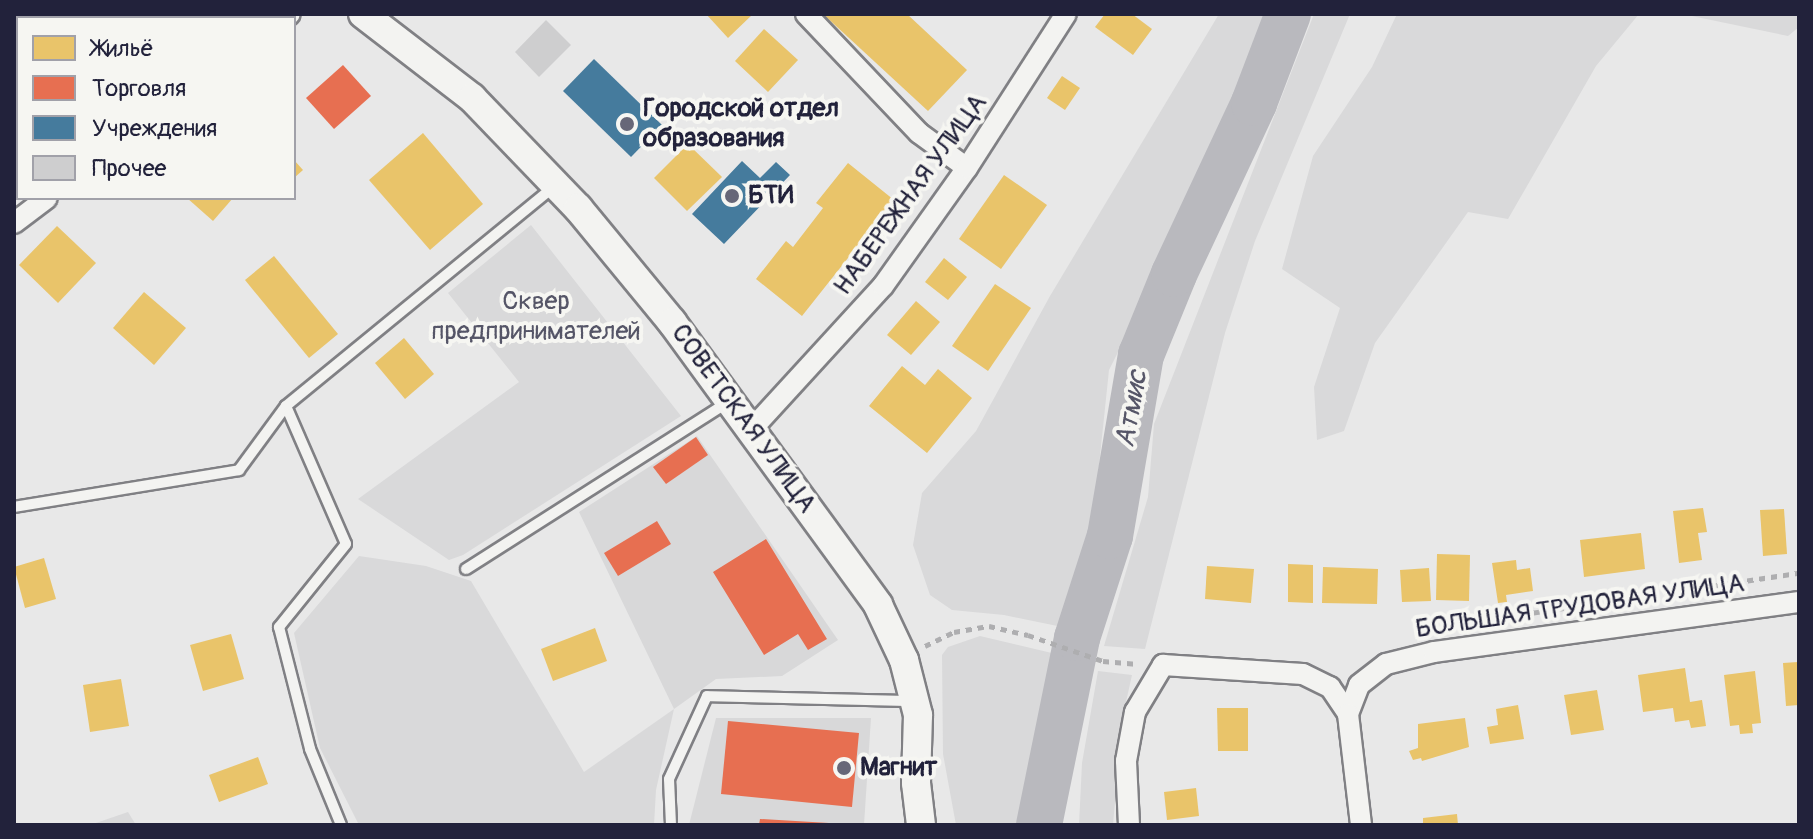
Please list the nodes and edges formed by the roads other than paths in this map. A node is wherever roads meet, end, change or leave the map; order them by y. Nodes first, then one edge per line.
1 (363, 14) edge
2 (806, 14) edge
3 (1066, 14) edge
4 (967, 168) junction
5 (556, 185) junction
6 (44, 200) edge
7 (14, 223) edge
8 (730, 401) junction
9 (286, 406) junction
10 (751, 430) junction
11 (14, 507) edge
12 (466, 569) dead end
13 (1799, 602) edge
14 (914, 701) junction
15 (1348, 714) junction
16 (916, 783) junction
17 (341, 825) edge
18 (671, 825) edge
19 (913, 825) edge
20 (921, 825) edge
21 (1129, 825) edge
22 (1361, 825) edge

1 - 5 main road, СОВЕТСКАЯ УЛИЦА
2 - 4 street
3 - 4 street, НАБЕРЕЖНАЯ УЛИЦА
4 - 10 street, НАБЕРЕЖНАЯ УЛИЦА
5 - 8 main road, СОВЕТСКАЯ УЛИЦА
5 - 9 lane
6 - 7 street
8 - 10 main road, СОВЕТСКАЯ УЛИЦА
8 - 12 lane
9 - 11 lane
9 - 17 lane
10 - 14 main road, СОВЕТСКАЯ УЛИЦА
13 - 15 street, БОЛЬШАЯ ТРУДОВАЯ УЛИЦА
14 - 16 main road, СОВЕТСКАЯ УЛИЦА
14 - 18 lane
15 - 21 street
15 - 22 street
16 - 19 street, СОВЕТСКАЯ УЛИЦА
16 - 20 main road, СОВЕТСКАЯ УЛИЦА

